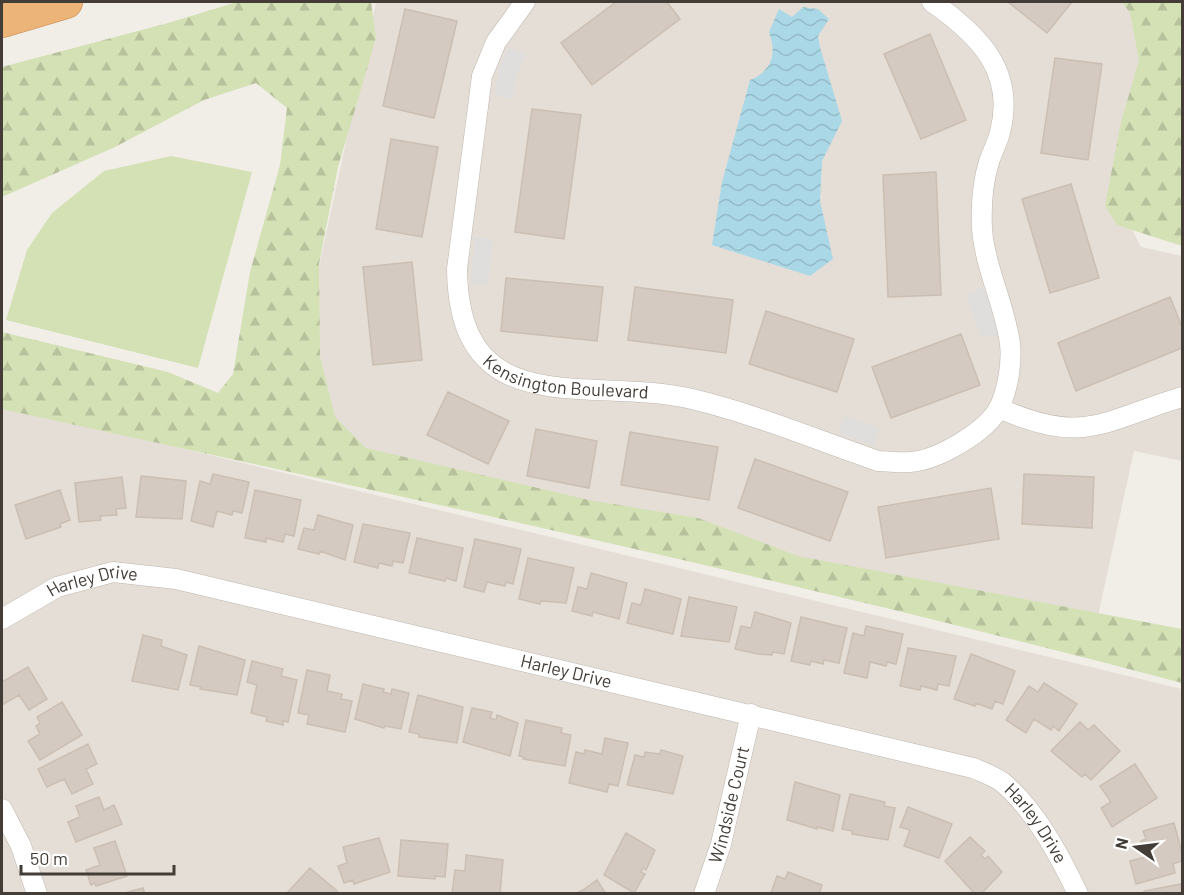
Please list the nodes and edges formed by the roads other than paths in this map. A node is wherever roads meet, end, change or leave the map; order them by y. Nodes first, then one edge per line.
1 (66, 2) edge
2 (525, 2) edge
3 (932, 2) edge
4 (2, 21) edge
5 (1182, 397) edge
6 (999, 408) junction
7 (2, 619) edge
8 (751, 714) junction
9 (2, 808) edge
10 (37, 894) edge
11 (704, 894) edge
12 (1078, 894) edge

1 - 4 highway
2 - 6 street, Kensington Boulevard
3 - 6 street, Kensington Boulevard
5 - 6 street
7 - 8 street, Harley Drive
8 - 11 street, Windside Court
8 - 12 street, Harley Drive
9 - 10 street

